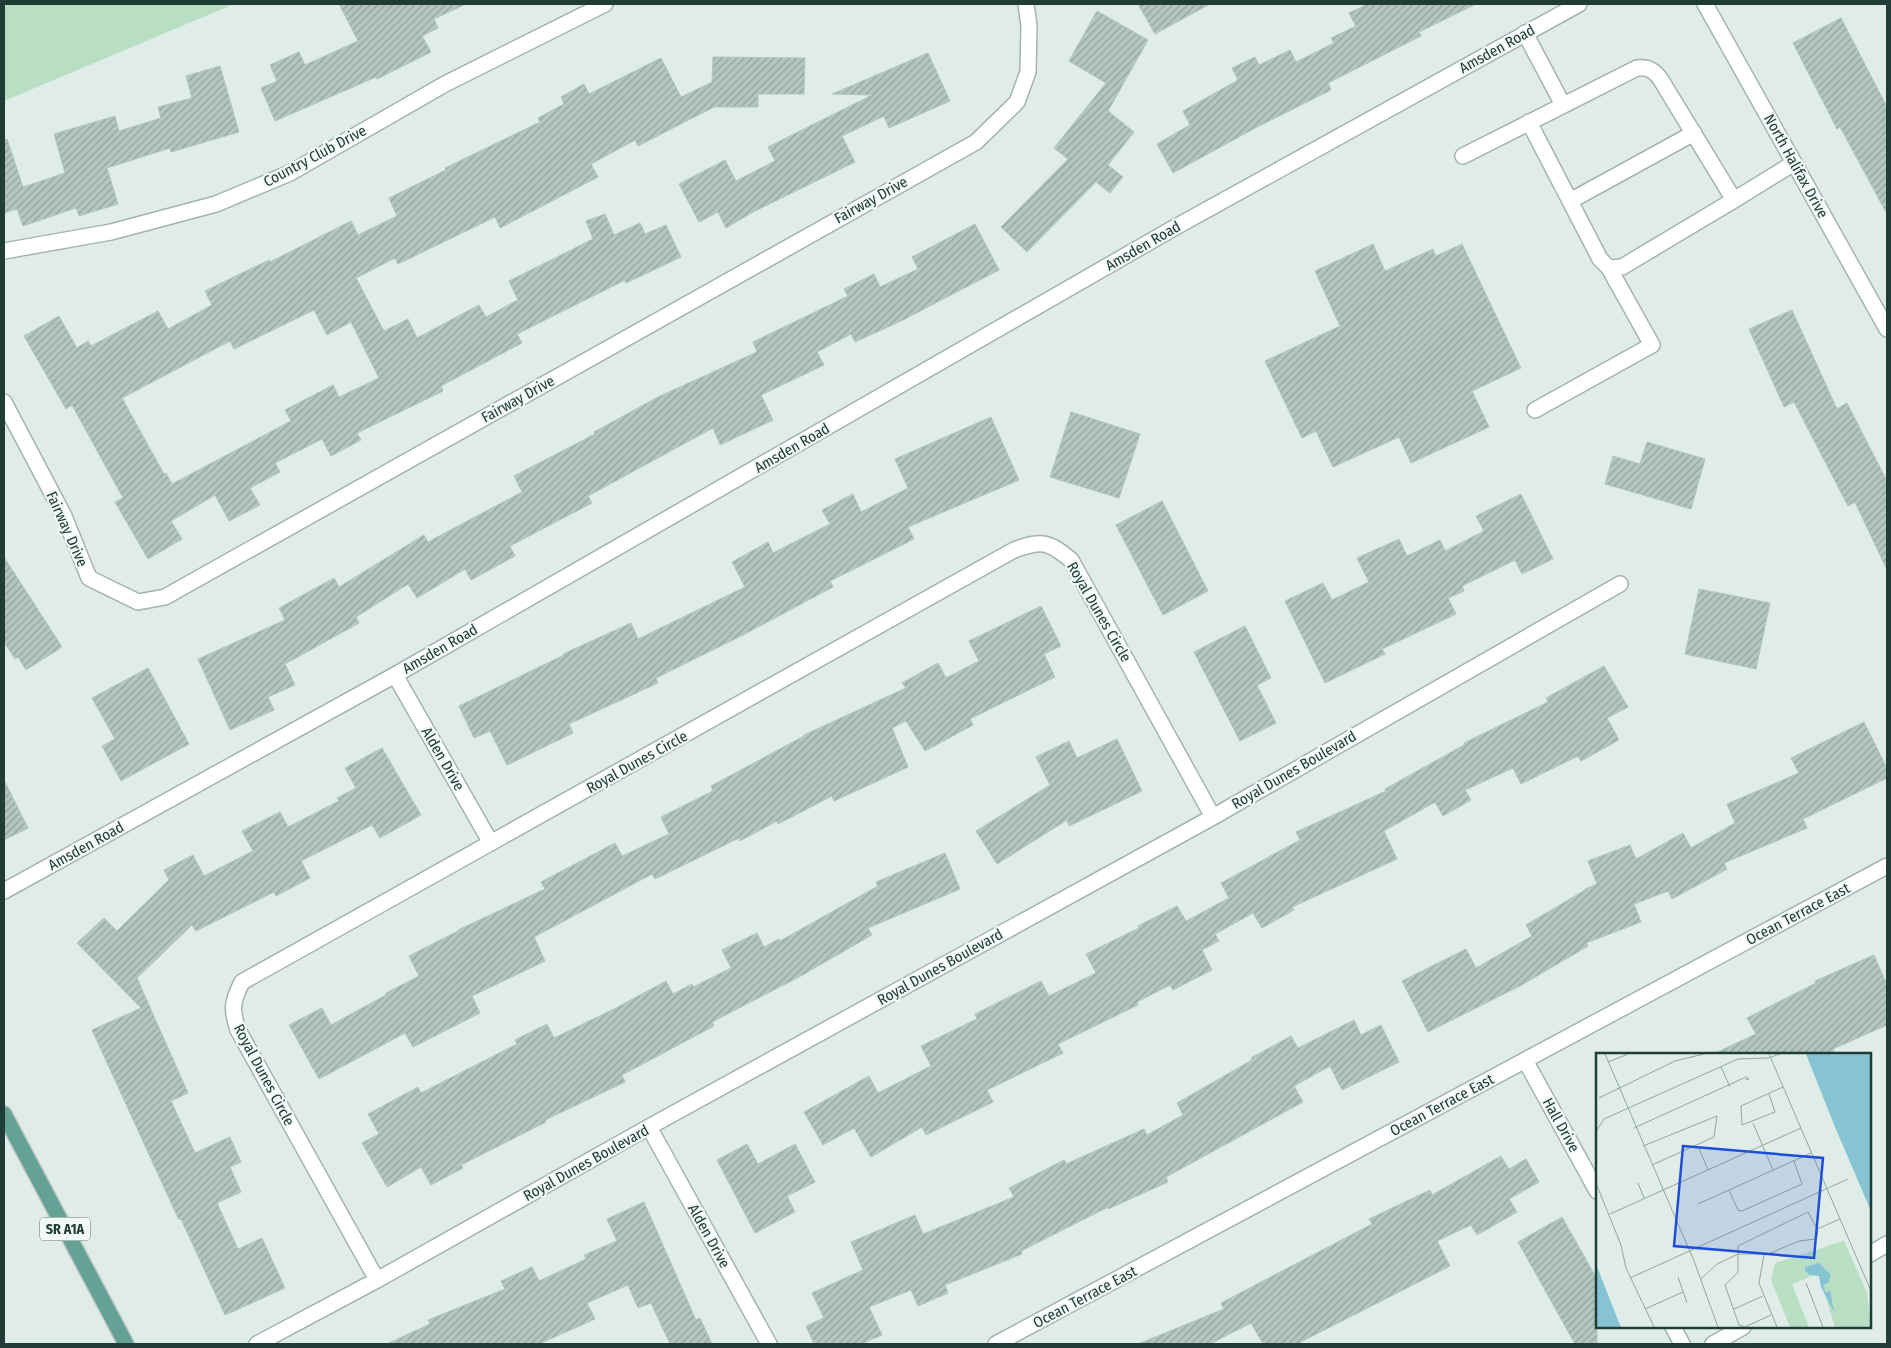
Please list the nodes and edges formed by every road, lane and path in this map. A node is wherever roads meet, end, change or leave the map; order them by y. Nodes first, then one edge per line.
1 (605, 4) edge
2 (1026, 4) edge
3 (1579, 4) edge
4 (1705, 4) edge
5 (1525, 34) junction
6 (1562, 105) junction
7 (1529, 122) junction
8 (1694, 133) junction
9 (1463, 156) dead end
10 (1794, 163) junction
11 (1734, 200) junction
12 (1570, 201) junction
13 (4, 251) edge
14 (1609, 268) junction
15 (1887, 329) edge
16 (4, 402) edge
17 (1535, 410) dead end
18 (1620, 584) dead end
19 (395, 675) junction
20 (1213, 816) junction
21 (491, 843) junction
22 (1887, 866) edge
23 (4, 891) edge
24 (1525, 1060) junction
25 (4, 1114) edge
26 (649, 1127) junction
27 (1596, 1189) edge
28 (1887, 1244) edge
29 (1871, 1253) edge
30 (377, 1280) junction
31 (1674, 1328) edge
32 (1741, 1328) edge
33 (126, 1344) edge
34 (257, 1344) edge
35 (769, 1344) edge
36 (996, 1344) edge
37 (1682, 1344) edge
38 (1713, 1344) edge

1 - 13 street, Country Club Drive
2 - 16 street, Fairway Drive
3 - 5 street, Amsden Road
4 - 10 street, North Halifax Drive
5 - 6 street
5 - 19 street, Amsden Road
6 - 7 street
6 - 8 street
7 - 9 street
7 - 12 street
8 - 11 street
8 - 12 street
10 - 11 street
10 - 15 street, North Halifax Drive
11 - 14 street
12 - 14 street
14 - 17 street
18 - 20 street, Royal Dunes Boulevard
19 - 21 street, Alden Drive
19 - 23 street, Amsden Road
20 - 21 street, Royal Dunes Circle
20 - 26 street, Royal Dunes Boulevard
21 - 30 street, Royal Dunes Circle
22 - 24 street, Ocean Terrace East
24 - 27 street, Hall Drive
24 - 36 street, Ocean Terrace East
25 - 33 main road, SR A1A
26 - 30 street, Royal Dunes Boulevard
26 - 35 street, Alden Drive
28 - 29 street
30 - 34 street, Royal Dunes Boulevard
31 - 37 street
32 - 38 street

